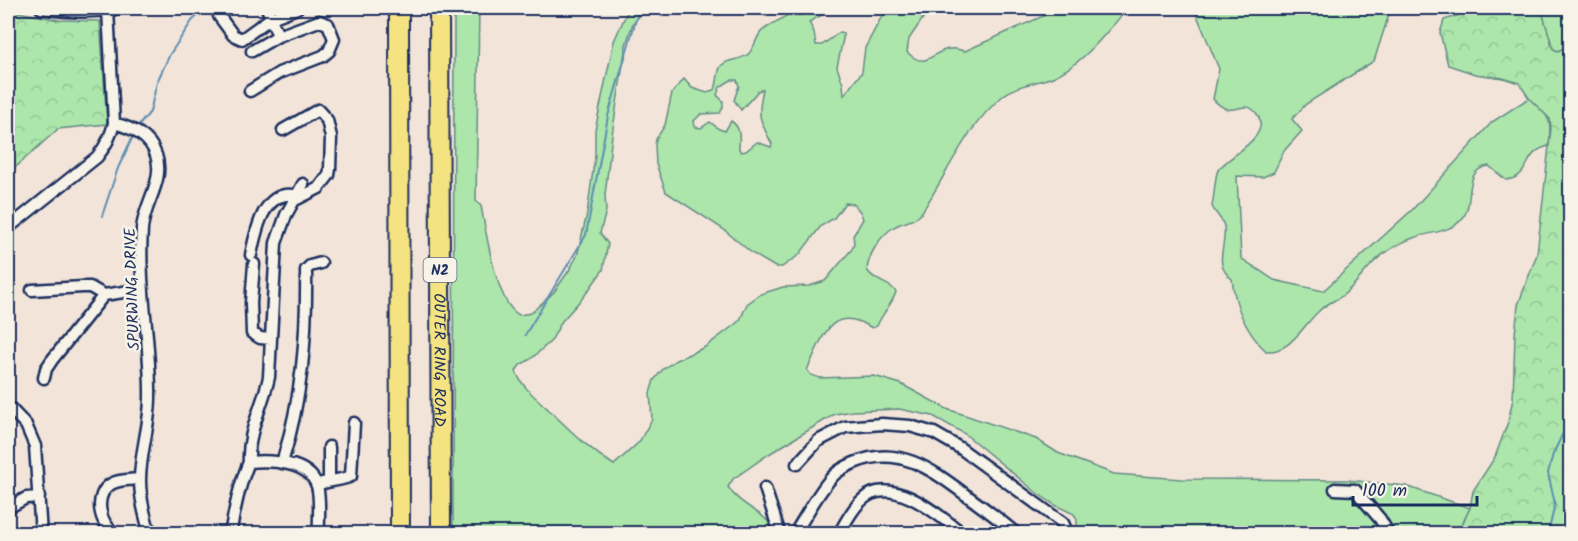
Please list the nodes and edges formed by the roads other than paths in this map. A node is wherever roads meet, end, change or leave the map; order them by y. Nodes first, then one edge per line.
1 (41, 8) edge
2 (120, 8) edge
3 (297, 8) edge
4 (399, 8) edge
5 (440, 8) edge
6 (108, 10) junction
7 (269, 13) edge
8 (219, 16) dead end
9 (278, 36) junction
10 (252, 51) dead end
11 (250, 91) dead end
12 (114, 123) junction
13 (283, 130) dead end
14 (303, 184) dead end
15 (296, 198) junction
16 (8, 228) edge
17 (321, 263) dead end
18 (143, 289) junction
19 (32, 290) dead end
20 (104, 295) junction
21 (271, 339) junction
22 (44, 378) dead end
23 (8, 406) edge
24 (354, 423) dead end
25 (328, 447) dead end
26 (249, 462) junction
27 (282, 463) junction
28 (797, 464) dead end
29 (140, 479) junction
30 (329, 480) junction
31 (317, 485) junction
32 (765, 488) dead end
33 (1335, 489) dead end
34 (39, 497) junction
35 (8, 508) edge
36 (798, 528) dead end
37 (148, 533) edge
38 (41, 534) edge
39 (116, 534) edge
40 (231, 534) edge
41 (319, 534) edge
42 (400, 534) edge
43 (441, 534) edge
44 (780, 534) edge
45 (839, 534) edge
46 (963, 534) edge
47 (1017, 534) edge
48 (1068, 534) edge
49 (1389, 534) edge

1 - 6 street
2 - 6 street
3 - 7 street
4 - 42 highway, N2
5 - 43 highway, OUTER RING ROAD / N2
6 - 12 street
7 - 8 street
7 - 9 street
9 - 10 street
9 - 11 street
12 - 16 street
12 - 18 street, SPURWING DRIVE
13 - 15 street
14 - 15 street
15 - 21 street
15 - 21 street
17 - 27 street
18 - 20 street
18 - 29 street, SPURWING DRIVE
19 - 20 street
20 - 22 street
21 - 26 street
23 - 34 street
24 - 30 street
25 - 30 street
26 - 27 street
26 - 40 street
27 - 31 street
28 - 48 street
29 - 37 street, SPURWING DRIVE
29 - 39 street
30 - 31 street
31 - 41 street
32 - 44 street
33 - 49 street
34 - 35 street
34 - 38 street
36 - 47 street
45 - 46 street

